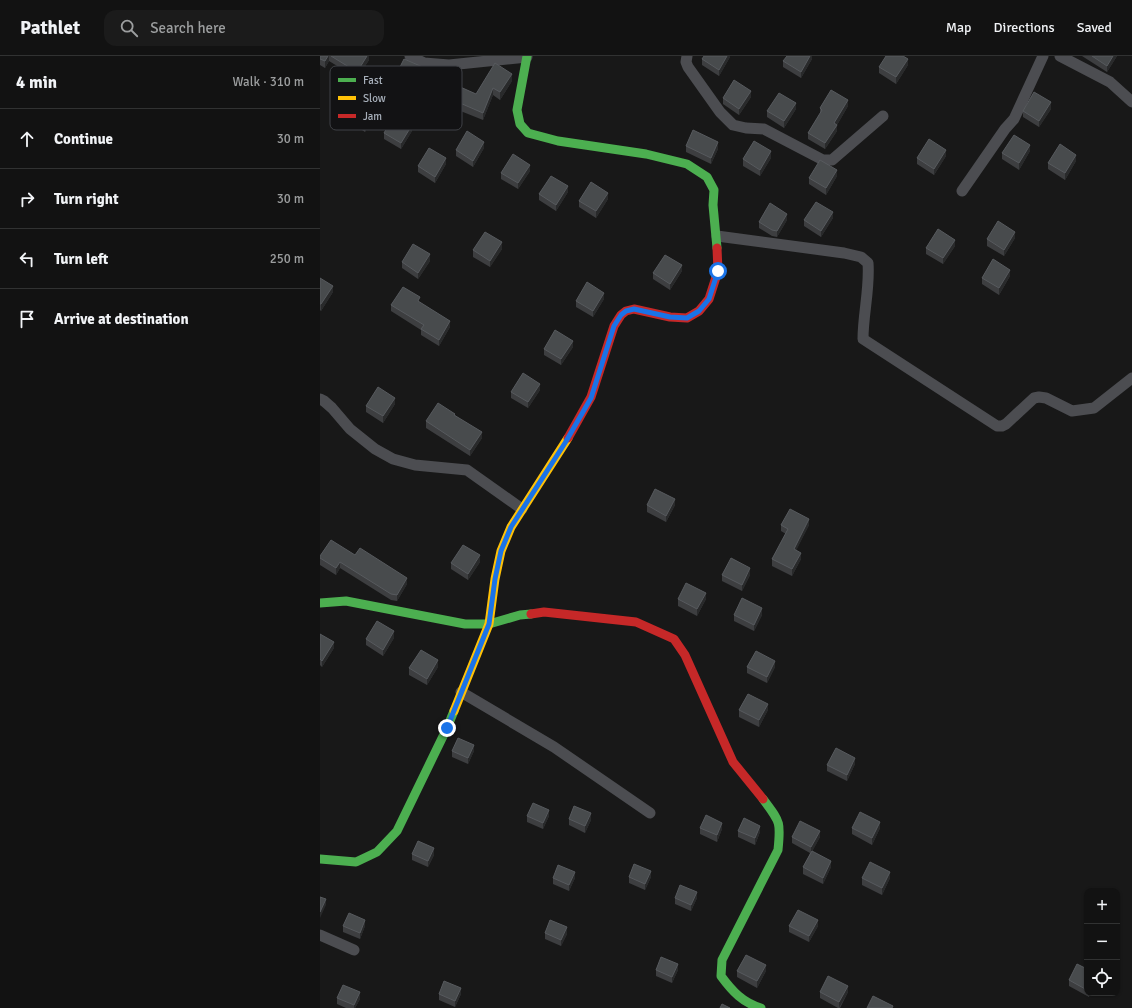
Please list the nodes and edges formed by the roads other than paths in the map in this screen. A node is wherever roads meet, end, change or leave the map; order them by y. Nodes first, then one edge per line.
1 (410, 56) edge
2 (527, 56) edge
3 (687, 56) edge
4 (1043, 56) edge
5 (1060, 56) edge
6 (1132, 102) edge
7 (883, 116) dead end
8 (962, 191) dead end
9 (716, 236) junction
10 (1132, 378) edge
11 (320, 399) edge
12 (522, 509) junction
13 (320, 603) edge
14 (489, 624) junction
15 (461, 692) junction
16 (650, 813) dead end
17 (320, 859) edge
18 (320, 935) edge
19 (354, 950) dead end
20 (757, 1008) edge

1 - 2 street
2 - 9 street
3 - 7 street
4 - 8 street
5 - 6 street
9 - 10 street
9 - 12 street
11 - 12 street
12 - 14 street
13 - 14 street
14 - 15 street
14 - 20 street
15 - 16 street
15 - 17 street
18 - 19 street

